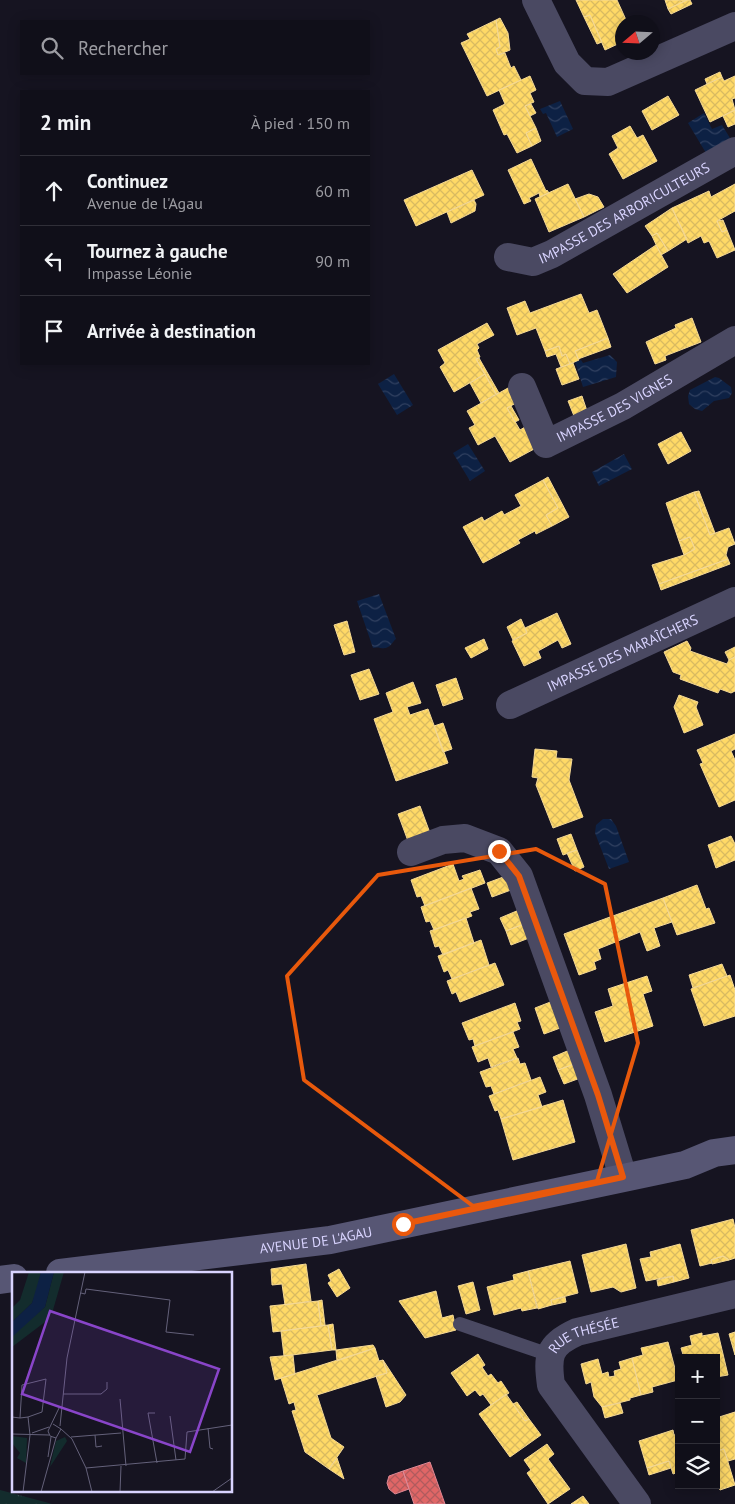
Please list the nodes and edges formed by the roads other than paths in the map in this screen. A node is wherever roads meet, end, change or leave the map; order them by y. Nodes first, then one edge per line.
1 (536, 0) edge
2 (735, 26) edge
3 (735, 151) edge
4 (508, 257) dead end
5 (735, 340) edge
6 (522, 387) dead end
7 (735, 601) edge
8 (510, 705) dead end
9 (411, 852) dead end
10 (735, 1150) edge
11 (685, 1165) junction
12 (735, 1169) edge
13 (623, 1177) junction
14 (68, 1272) edge
15 (735, 1294) edge
16 (460, 1324) dead end
17 (550, 1355) junction
18 (637, 1504) edge

1 - 2 street
3 - 4 street, IMPASSE DES ARBORICULTEURS
5 - 6 street, IMPASSE DES VIGNES
7 - 8 street, IMPASSE DES MARAÎCHERS
9 - 13 street
10 - 11 street, AVENUE DE L'AGAU
11 - 12 street, AVENUE DE L'AGAU
11 - 13 street, AVENUE DE L'AGAU
13 - 14 street, AVENUE DE L'AGAU
15 - 17 street, RUE THÉSÉE
16 - 17 lane
17 - 18 street, RUE THÉSÉE

